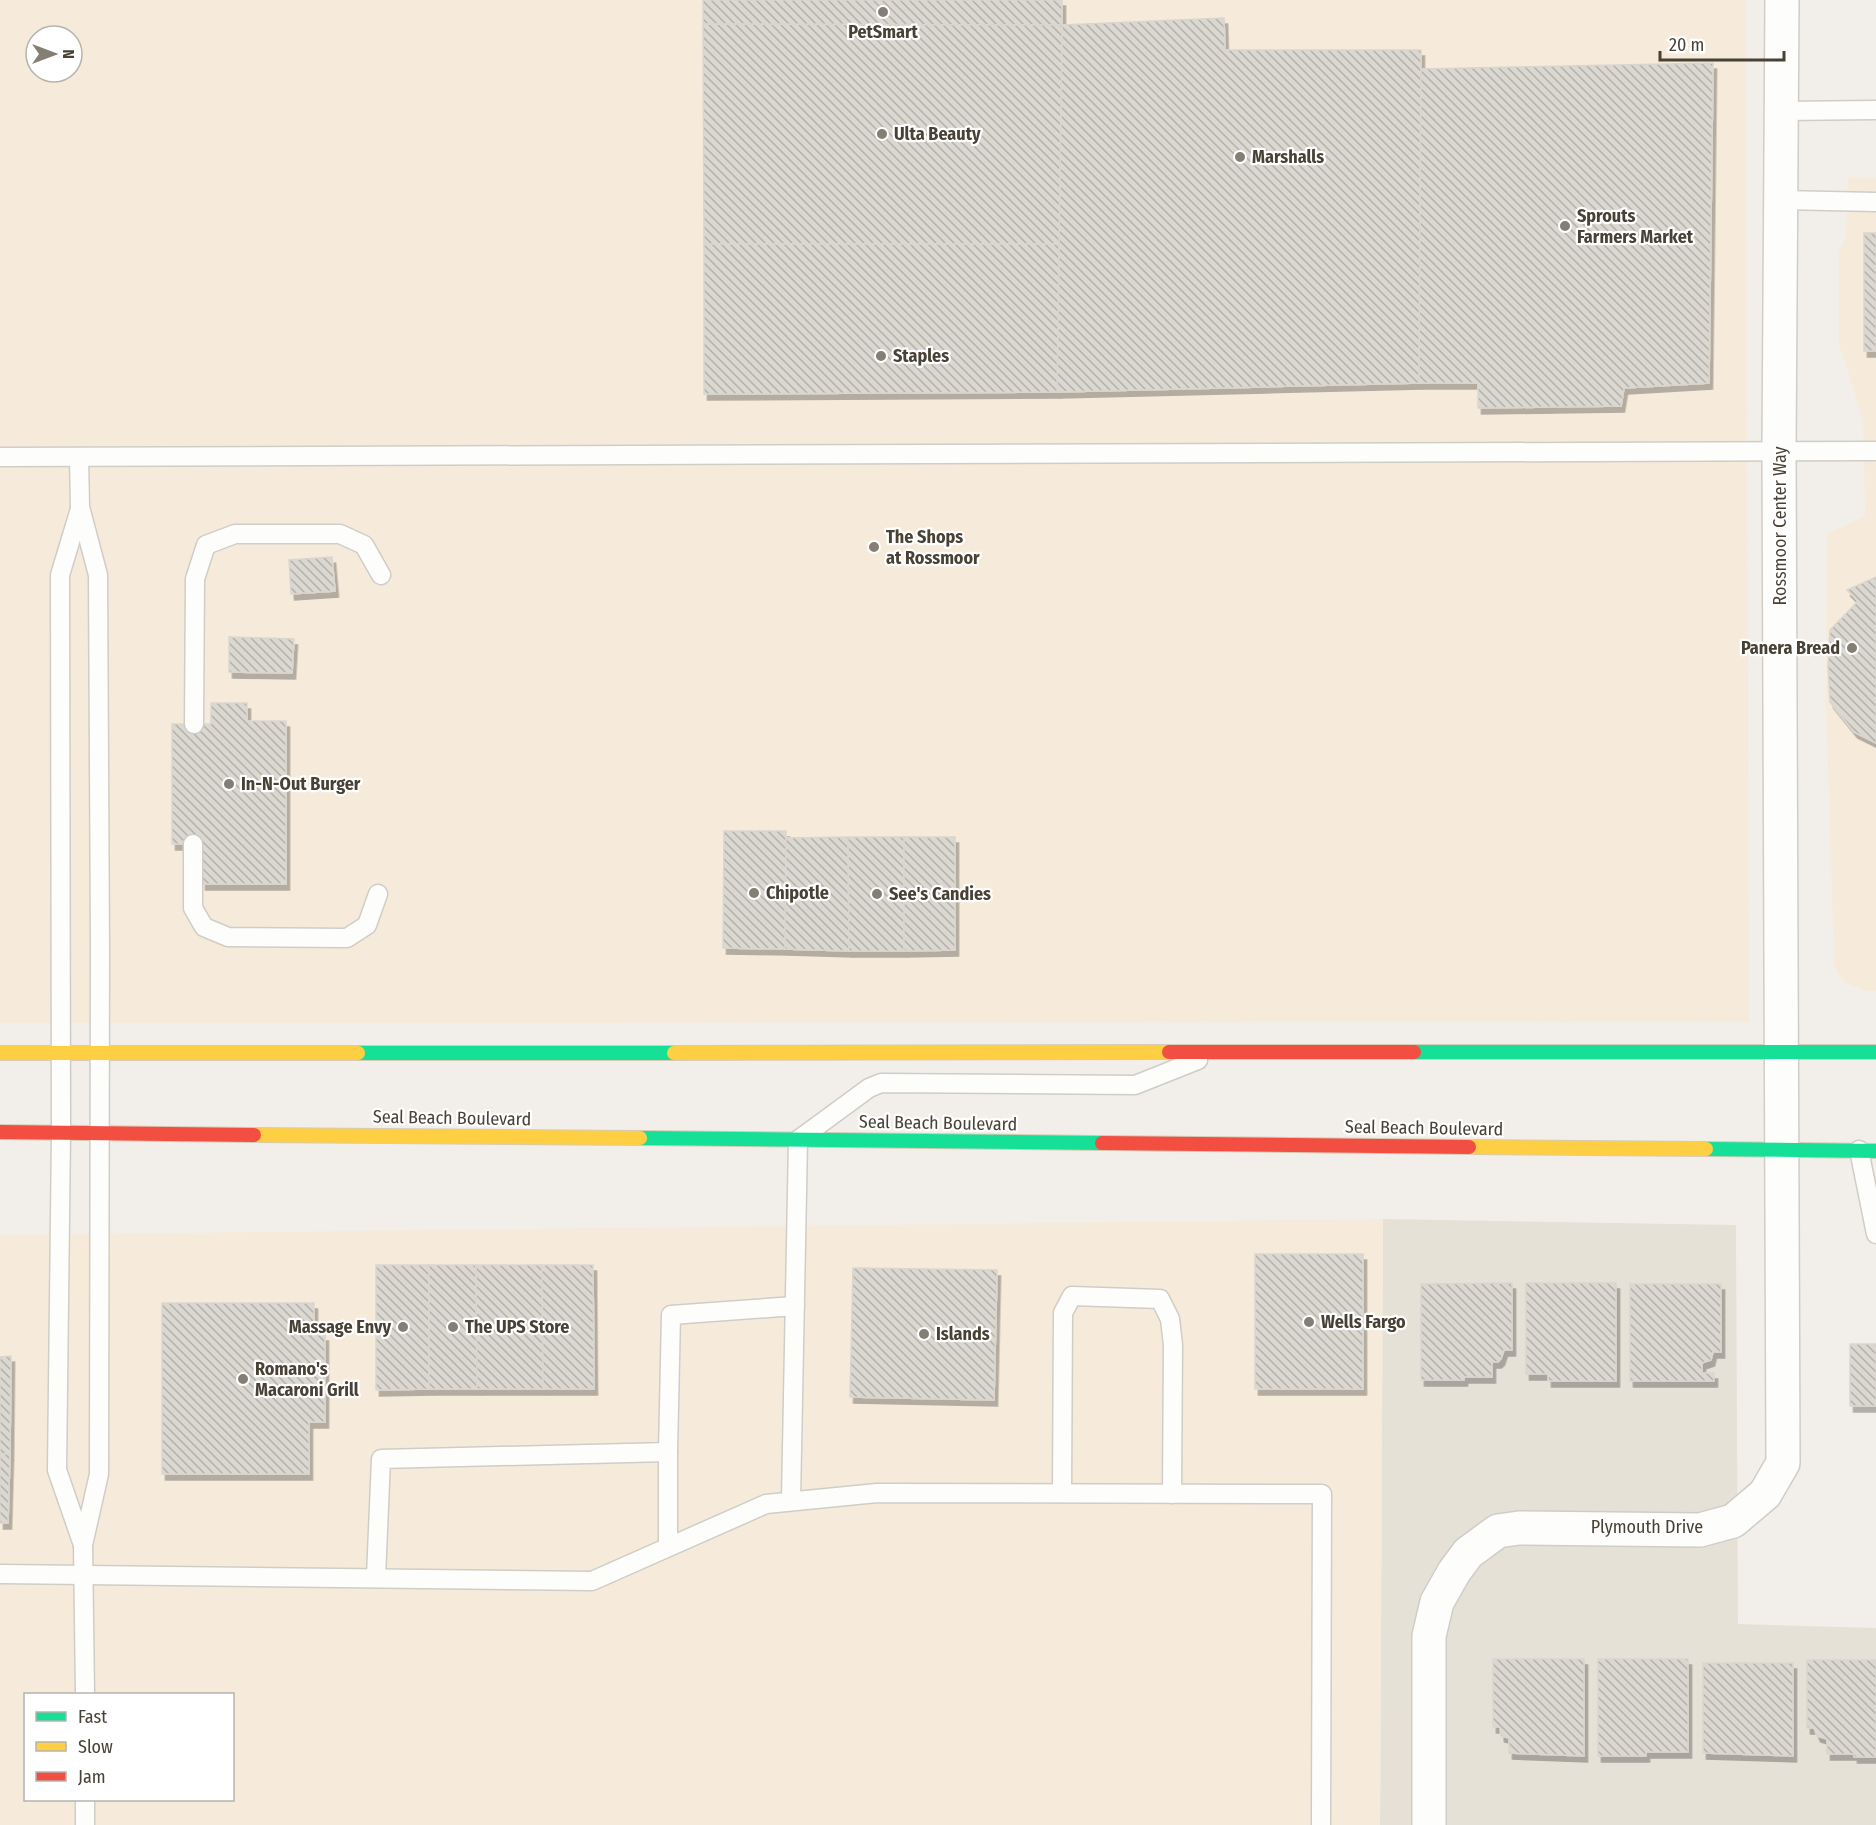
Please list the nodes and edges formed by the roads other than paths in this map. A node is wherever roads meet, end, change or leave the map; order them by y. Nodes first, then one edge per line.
1 (1782, 0) edge
2 (1876, 110) edge
3 (1781, 111) junction
4 (1781, 200) junction
5 (1876, 202) edge
6 (1779, 450) junction
7 (1876, 451) edge
8 (0, 457) edge
9 (79, 457) junction
10 (80, 507) junction
11 (381, 575) dead end
12 (194, 724) dead end
13 (193, 843) dead end
14 (378, 894) dead end
15 (1782, 1051) junction
16 (1876, 1052) edge
17 (0, 1053) edge
18 (1217, 1053) junction
19 (61, 1054) junction
20 (100, 1054) junction
21 (0, 1132) edge
22 (61, 1133) junction
23 (100, 1133) junction
24 (798, 1140) junction
25 (1781, 1149) junction
26 (1868, 1150) edge
27 (1876, 1234) edge
28 (795, 1306) junction
29 (668, 1452) junction
30 (1062, 1493) junction
31 (1172, 1494) junction
32 (791, 1501) junction
33 (84, 1545) junction
34 (668, 1547) junction
35 (84, 1573) junction
36 (0, 1574) edge
37 (376, 1577) junction
38 (85, 1693) edge
39 (85, 1801) edge
40 (85, 1825) edge
41 (1322, 1825) edge
42 (1429, 1825) edge

1 - 3 street, Rossmoor Center Way
2 - 3 lane
3 - 4 street, Rossmoor Center Way
4 - 5 lane
4 - 6 street, Rossmoor Center Way
6 - 7 lane
6 - 9 lane
6 - 15 street, Rossmoor Center Way
8 - 9 lane
9 - 10 lane
10 - 19 lane
10 - 20 lane
11 - 12 lane
13 - 14 lane
15 - 16 main road
15 - 18 main road
15 - 25 street, Plymouth Drive
17 - 19 main road
18 - 20 main road
18 - 24 lane
19 - 20 main road
19 - 22 lane
20 - 23 lane
21 - 22 main road, Seal Beach Boulevard
22 - 23 main road, Seal Beach Boulevard
22 - 33 lane
23 - 24 main road, Seal Beach Boulevard
23 - 33 lane
24 - 25 main road, Seal Beach Boulevard
24 - 28 lane
25 - 26 main road, Seal Beach Boulevard
25 - 42 street, Plymouth Drive
26 - 27 lane
28 - 29 lane
28 - 32 lane
29 - 34 lane
29 - 37 lane
30 - 31 lane
30 - 31 lane
30 - 32 lane
31 - 41 lane
32 - 34 lane
33 - 35 lane
34 - 37 lane
35 - 36 lane
35 - 37 lane
35 - 38 lane
39 - 40 lane

